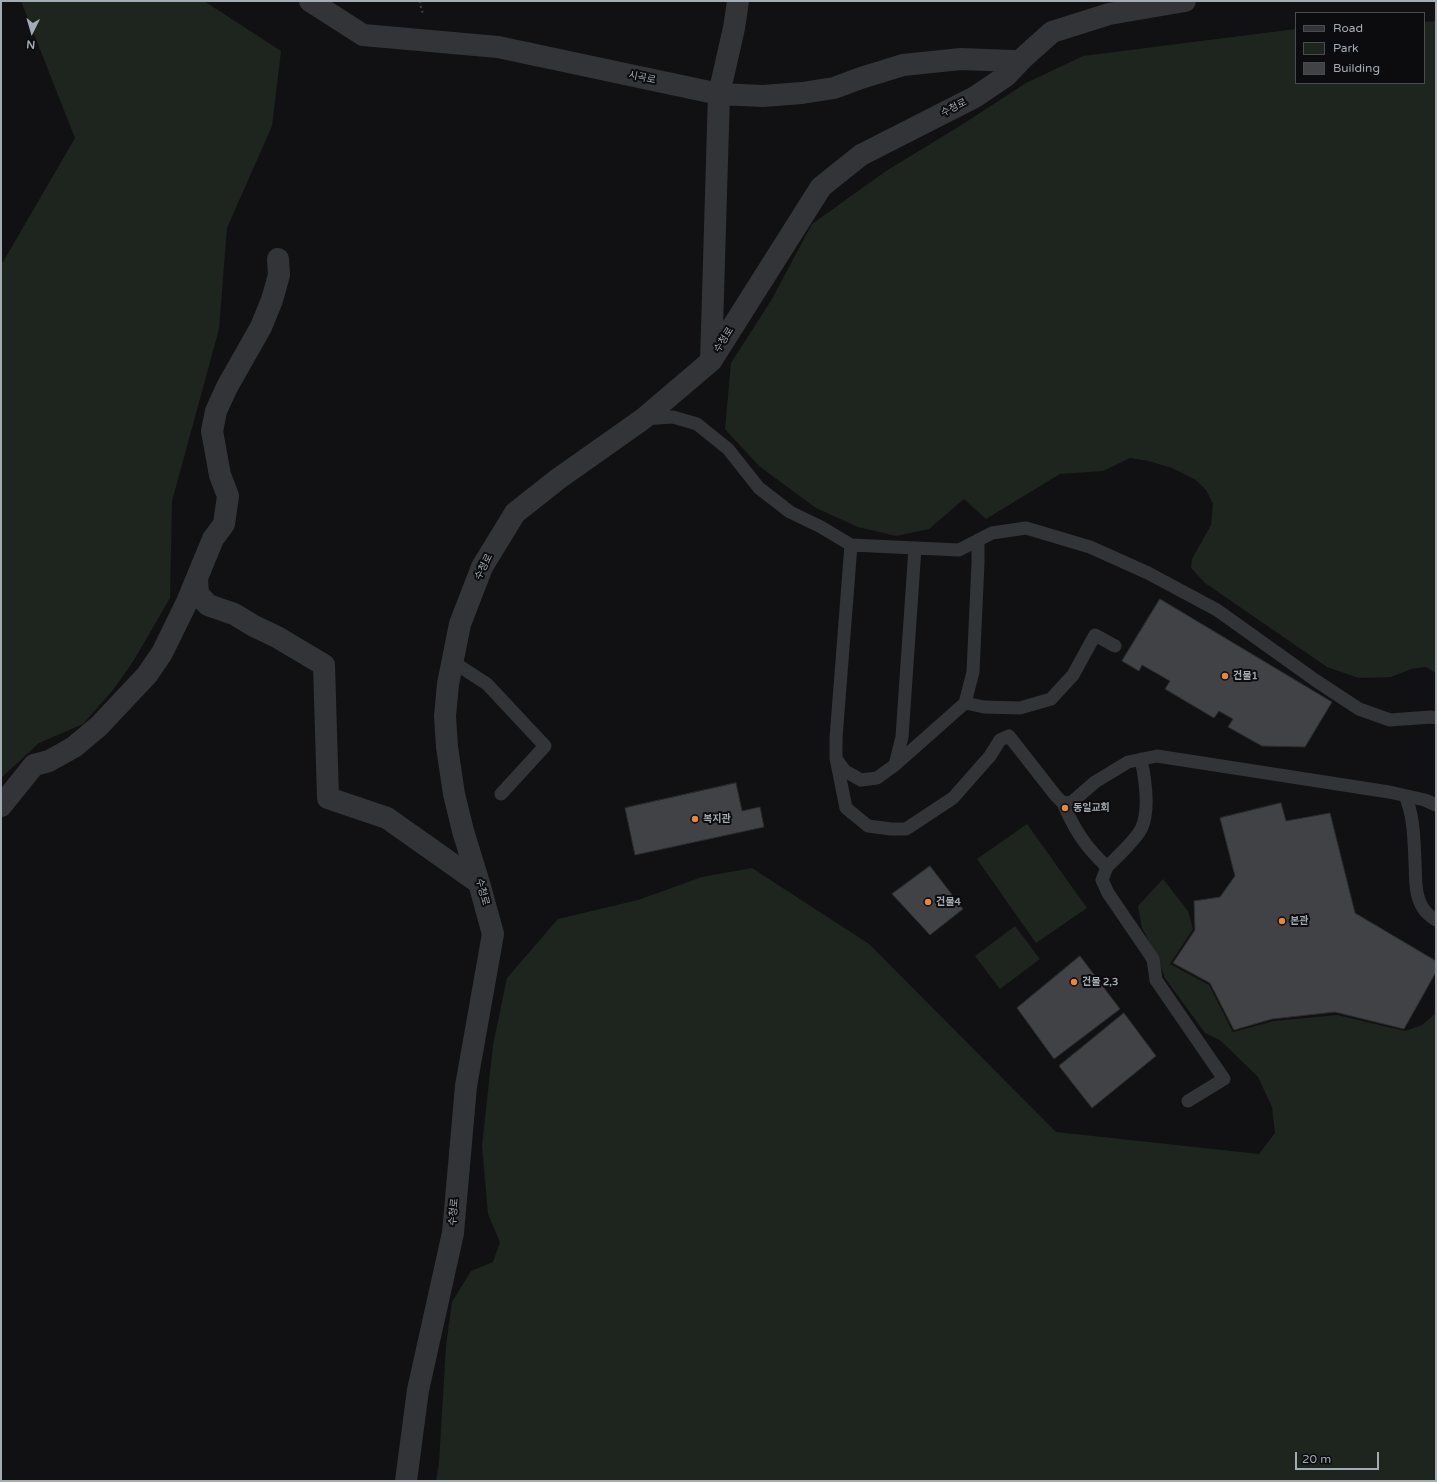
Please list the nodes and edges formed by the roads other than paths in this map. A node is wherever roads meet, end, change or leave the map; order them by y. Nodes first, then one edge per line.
1 (310, 1) edge
2 (738, 1) edge
3 (1185, 1) edge
4 (1018, 63) junction
5 (719, 94) junction
6 (278, 259) dead end
7 (711, 361) junction
8 (644, 419) junction
9 (978, 540) junction
10 (851, 545) junction
11 (915, 548) junction
12 (197, 578) junction
13 (1115, 646) dead end
14 (453, 662) junction
15 (965, 703) junction
16 (1436, 718) edge
17 (836, 758) junction
18 (1142, 759) junction
19 (895, 765) junction
20 (501, 794) dead end
21 (1405, 796) junction
22 (1063, 803) junction
23 (1436, 805) edge
24 (1, 806) edge
25 (1108, 867) junction
26 (479, 883) junction
27 (1436, 920) edge
28 (1188, 1101) dead end
29 (406, 1481) edge

1 - 5 street, 시곡로
2 - 5 street
3 - 4 street, 수청로
4 - 5 street, 시곡로
4 - 7 street, 수청로
5 - 7 street
6 - 12 street
7 - 8 street, 수청로
8 - 10 lane
8 - 14 street, 수청로
9 - 11 lane
9 - 15 lane
9 - 16 lane
10 - 11 lane
10 - 17 lane
11 - 19 lane
12 - 24 street
12 - 26 street
13 - 15 lane
14 - 20 lane
14 - 26 street, 수청로
15 - 19 lane
17 - 19 lane
17 - 22 lane
18 - 21 lane
18 - 22 lane
18 - 25 lane
21 - 23 lane
21 - 27 lane
22 - 25 lane
25 - 28 lane
26 - 29 street, 수청로

